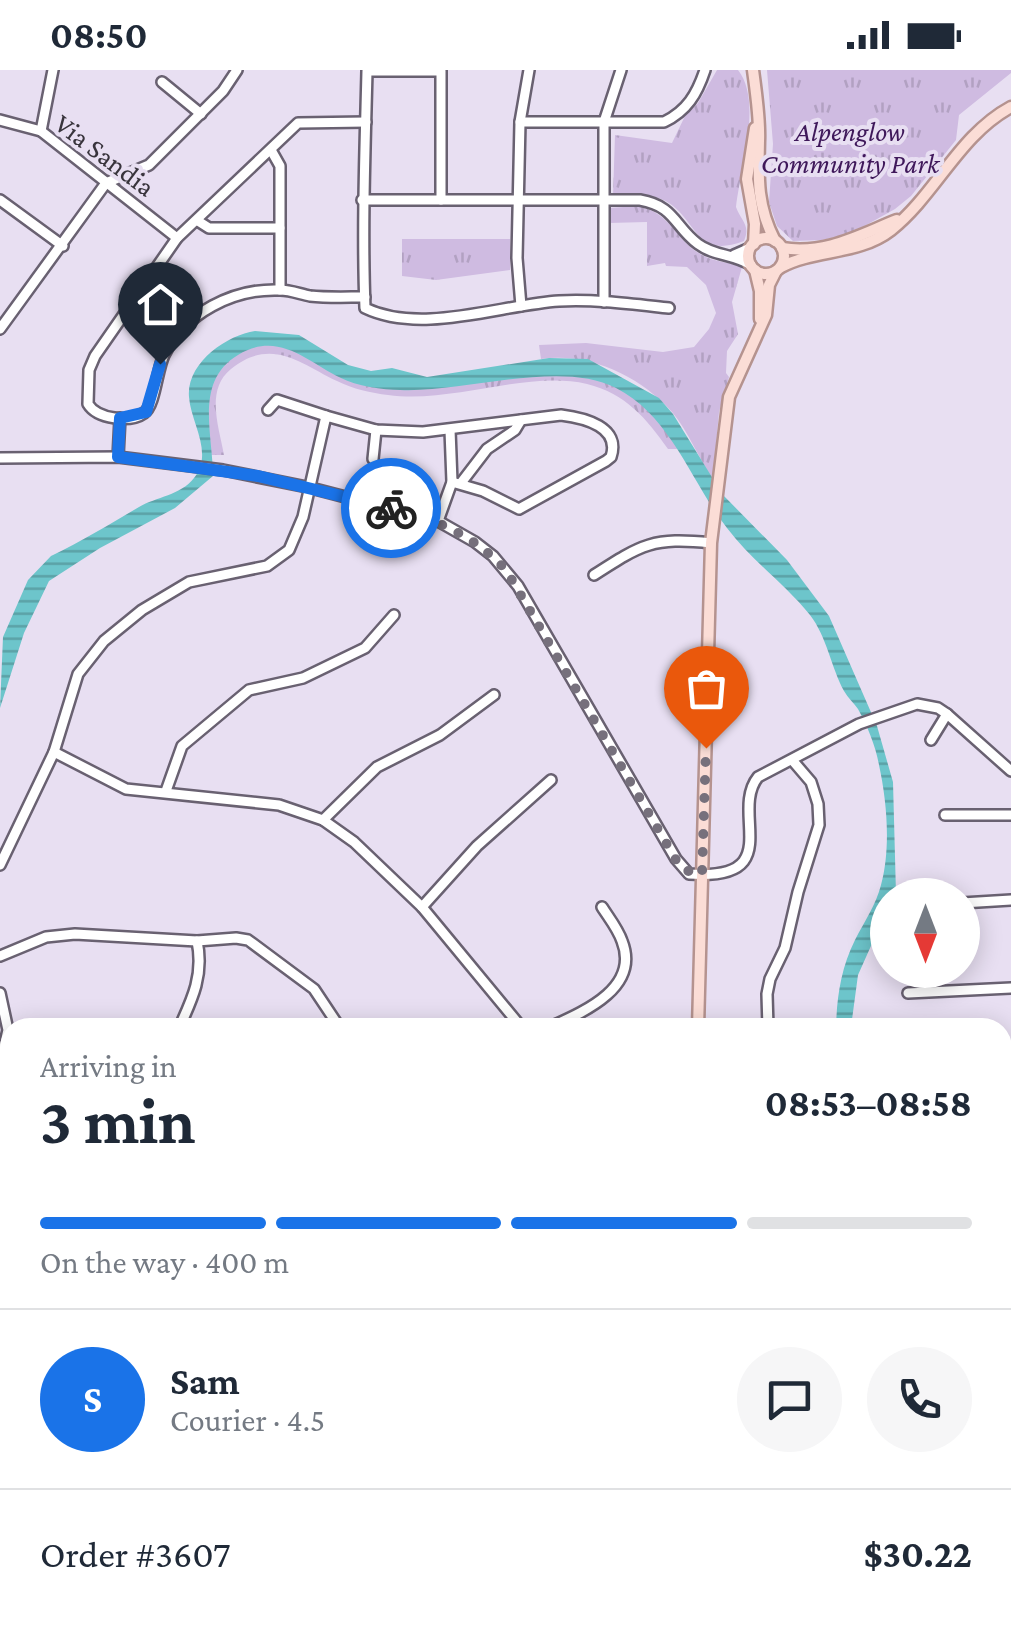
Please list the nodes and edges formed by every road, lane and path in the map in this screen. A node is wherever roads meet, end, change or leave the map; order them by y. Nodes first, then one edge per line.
1 (53, 70) edge
2 (237, 70) edge
3 (528, 70) edge
4 (620, 70) edge
5 (705, 70) edge
6 (753, 70) edge
7 (162, 82) dead end
8 (1011, 107) edge
9 (200, 114) junction
10 (0, 120) edge
11 (366, 122) junction
12 (520, 122) junction
13 (604, 122) junction
14 (757, 122) junction
15 (40, 132) junction
16 (271, 150) junction
17 (106, 183) junction
18 (0, 200) edge
19 (362, 200) junction
20 (441, 200) junction
21 (520, 200) junction
22 (604, 201) junction
23 (902, 218) junction
24 (198, 221) junction
25 (280, 228) junction
26 (177, 238) junction
27 (779, 244) junction
28 (63, 246) junction
29 (752, 246) junction
30 (734, 255) junction
31 (753, 268) junction
32 (778, 269) junction
33 (280, 290) junction
34 (365, 297) junction
35 (604, 302) junction
36 (521, 306) junction
37 (669, 308) dead end
38 (760, 324) junction
39 (0, 330) edge
40 (268, 410) dead end
41 (326, 416) junction
42 (120, 418) junction
43 (520, 420) junction
44 (376, 430) junction
45 (450, 430) junction
46 (118, 457) junction
47 (0, 458) edge
48 (372, 459) dead end
49 (457, 482) junction
50 (307, 487) junction
51 (438, 521) junction
52 (712, 542) junction
53 (594, 576) dead end
54 (394, 615) dead end
55 (494, 695) dead end
56 (947, 714) junction
57 (931, 740) dead end
58 (54, 752) junction
59 (793, 761) junction
60 (1011, 771) edge
61 (551, 780) dead end
62 (166, 792) junction
63 (945, 815) dead end
64 (1011, 815) edge
65 (324, 820) junction
66 (0, 865) edge
67 (702, 874) junction
68 (1011, 900) edge
69 (980, 902) edge
70 (422, 907) junction
71 (602, 907) dead end
72 (197, 941) junction
73 (0, 956) edge
74 (1011, 988) edge
75 (0, 993) edge
76 (908, 993) dead end
77 (5, 1018) edge
78 (184, 1018) edge
79 (333, 1018) edge
80 (514, 1018) edge
81 (570, 1018) edge
82 (698, 1018) edge
83 (767, 1018) edge

1 - 15 street
2 - 9 street
3 - 12 street
4 - 13 street
5 - 13 street
6 - 14 main road
7 - 9 street
8 - 23 main road
9 - 17 street
10 - 15 street, Via Sandia
11 - 16 street
11 - 19 street
11 - 20 street
12 - 13 street
12 - 21 street
13 - 22 street
14 - 27 main road
14 - 29 main road
15 - 17 street, Via Sandia
16 - 24 street
16 - 25 street
17 - 26 street, Via Sandia
17 - 28 street
18 - 28 street
19 - 20 street
19 - 34 street
20 - 21 street
21 - 22 street
21 - 36 street
22 - 30 street
22 - 35 street
23 - 27 main road
23 - 32 main road
24 - 25 street
24 - 26 street
25 - 33 street
26 - 42 street
27 - 29 main road
27 - 32 main road
28 - 39 street
29 - 30 street
29 - 31 main road
30 - 31 street
31 - 32 main road
31 - 38 main road
32 - 38 main road
33 - 34 street
33 - 42 street
34 - 36 street
35 - 36 street
35 - 37 street
38 - 52 main road
40 - 41 street
41 - 44 street
41 - 50 street
42 - 46 street
43 - 45 street
43 - 49 street
43 - 49 street
44 - 45 street
44 - 48 street
45 - 49 street
46 - 47 street
46 - 50 street
49 - 51 street
50 - 51 street
50 - 58 street
51 - 67 street
52 - 53 street
52 - 67 main road
54 - 62 street
55 - 65 street
56 - 57 street
56 - 59 street
56 - 60 street
58 - 62 street
58 - 66 street
59 - 67 street
59 - 83 street
61 - 70 street
62 - 65 street
63 - 64 street
65 - 70 street
67 - 82 main road
68 - 69 street
70 - 80 street
71 - 81 street
72 - 73 street
72 - 78 street
72 - 79 street
74 - 76 street
75 - 77 street

